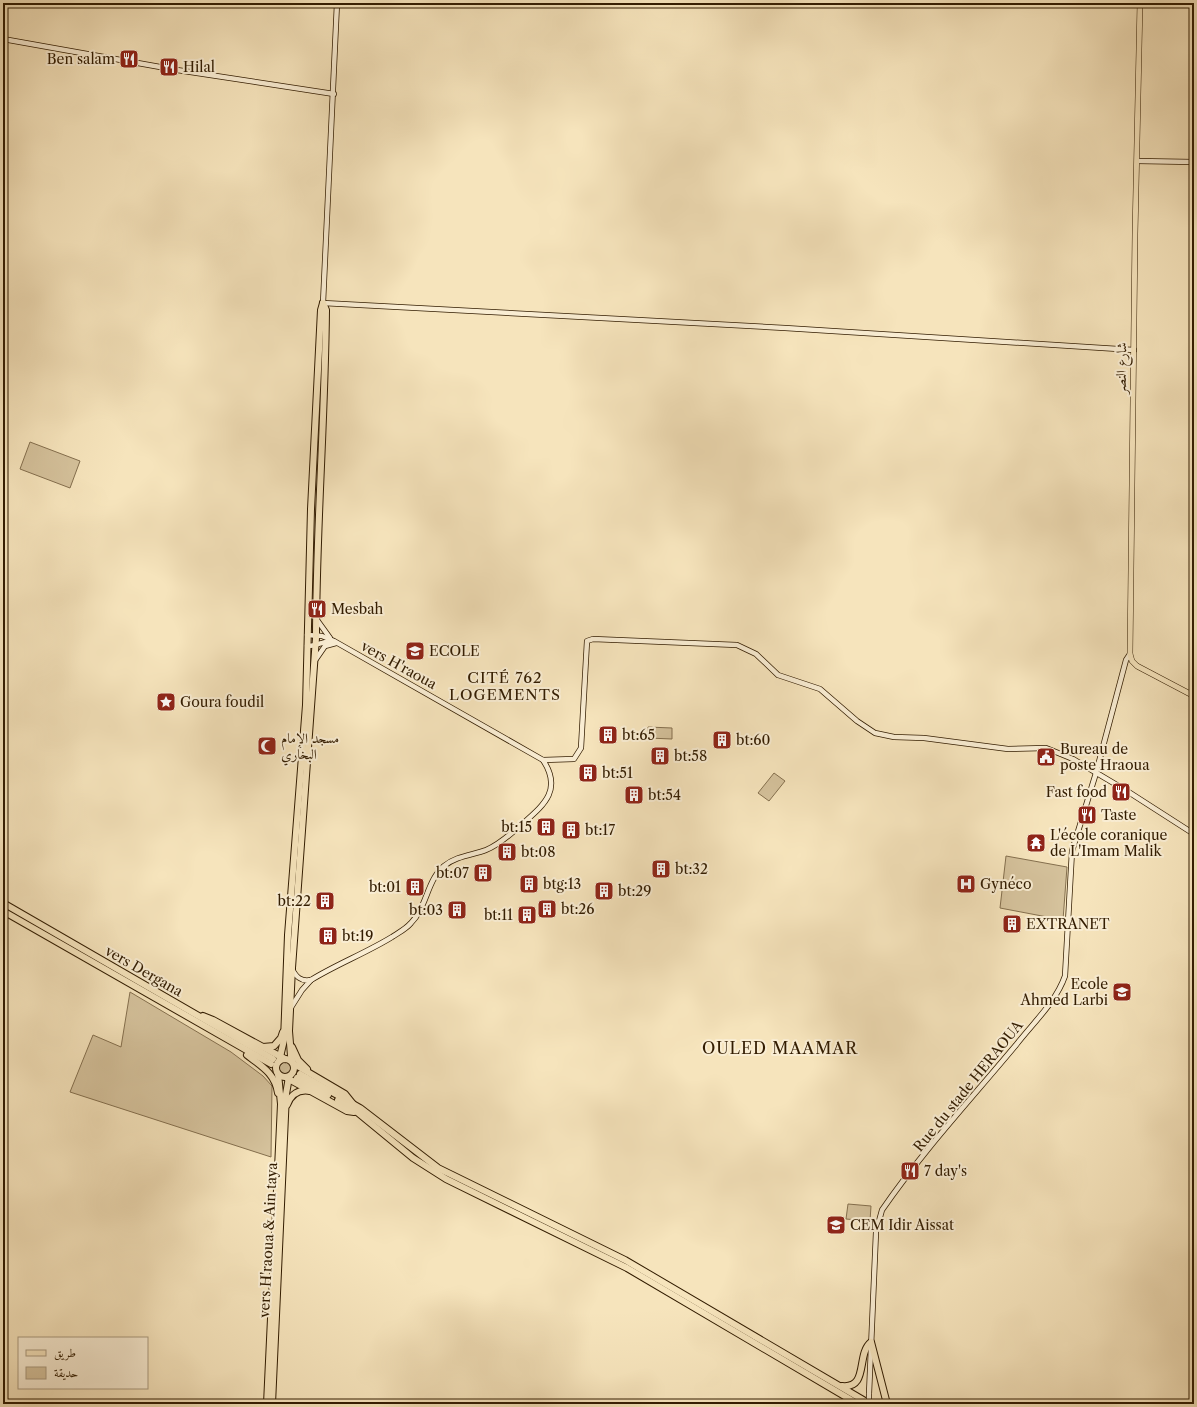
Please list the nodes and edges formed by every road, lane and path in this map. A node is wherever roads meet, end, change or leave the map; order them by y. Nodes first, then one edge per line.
1 (337, 3) edge
2 (1140, 3) edge
3 (3, 39) edge
4 (334, 94) junction
5 (1137, 161) junction
6 (1194, 162) edge
7 (323, 303) junction
8 (1134, 350) junction
9 (316, 617) junction
10 (307, 635) junction
11 (316, 635) junction
12 (336, 643) junction
13 (315, 645) junction
14 (307, 646) junction
15 (1130, 654) junction
16 (313, 665) junction
17 (1194, 696) edge
18 (543, 760) junction
19 (1096, 773) junction
20 (1194, 834) edge
21 (3, 903) edge
22 (3, 910) edge
23 (292, 968) junction
24 (311, 980) junction
25 (290, 1009) junction
26 (197, 1016) junction
27 (284, 1026) junction
28 (206, 1028) junction
29 (290, 1041) junction
30 (261, 1047) junction
31 (247, 1055) junction
32 (278, 1060) junction
33 (293, 1064) junction
34 (277, 1072) junction
35 (314, 1076) junction
36 (288, 1078) junction
37 (313, 1092) junction
38 (353, 1104) junction
39 (283, 1108) junction
40 (357, 1112) junction
41 (871, 1342) junction
42 (838, 1389) junction
43 (267, 1404) edge
44 (272, 1404) edge
45 (848, 1404) edge
46 (858, 1404) edge
47 (870, 1404) edge
48 (887, 1404) edge

1 - 4 street
2 - 5 main road, شارع النصر
3 - 4 street
4 - 7 street
5 - 6 street
5 - 8 main road, شارع النصر
7 - 8 street
7 - 9 highway
7 - 10 highway
8 - 15 main road, شارع النصر
9 - 11 highway
9 - 12 street
10 - 11 street, vers H'raoua
10 - 14 highway
11 - 12 street, vers H'raoua
11 - 13 highway
12 - 13 street
12 - 16 street
12 - 18 street, vers H'raoua
13 - 14 street
13 - 16 highway
14 - 27 highway
15 - 17 main road
15 - 19 street, Rue du stade HERAOUA
16 - 23 highway
18 - 19 street
18 - 24 street
19 - 20 street
19 - 41 street, Rue du stade HERAOUA
21 - 26 highway, vers Dergana
22 - 28 highway
23 - 24 street
23 - 25 highway
24 - 25 street
25 - 29 highway
26 - 30 highway
26 - 32 highway, vers Dergana
27 - 30 highway
27 - 32 highway
28 - 31 highway
28 - 32 highway
29 - 33 highway
29 - 35 highway
30 - 32 highway
31 - 34 highway
31 - 39 highway
32 - 33 highway
32 - 34 highway
33 - 35 highway
33 - 36 highway
34 - 36 highway
34 - 39 highway
35 - 38 highway
36 - 37 highway
36 - 39 highway, vers H'raoua & Ain taya
37 - 39 highway
37 - 40 highway
38 - 40 highway
38 - 42 highway
39 - 43 highway
39 - 44 highway, vers H'raoua & Ain taya
40 - 42 highway
41 - 42 highway
41 - 47 street, Rue du stade HERAOUA, bridge
41 - 48 highway
42 - 45 highway
42 - 46 highway
42 - 47 highway

